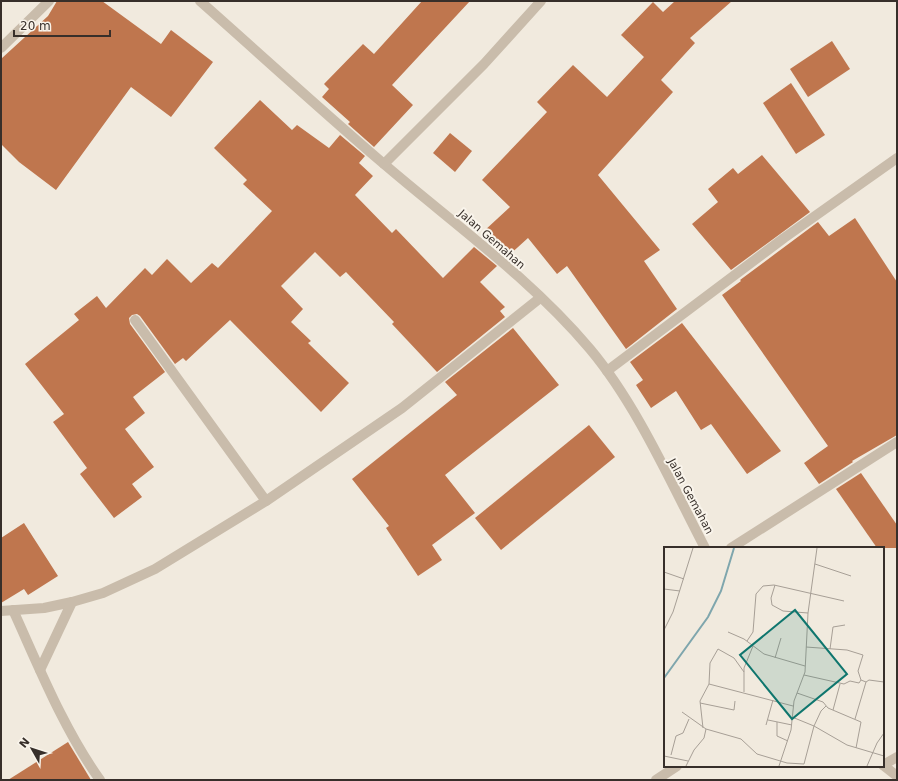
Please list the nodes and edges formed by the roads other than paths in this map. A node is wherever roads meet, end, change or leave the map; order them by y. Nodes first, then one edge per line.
1 (49, 1) edge
2 (200, 1) edge
3 (541, 1) edge
4 (1, 48) edge
5 (897, 158) edge
6 (384, 164) junction
7 (540, 298) junction
8 (135, 320) dead end
9 (607, 371) junction
10 (897, 442) edge
11 (266, 501) junction
12 (704, 547) edge
13 (733, 547) edge
14 (72, 602) junction
15 (12, 610) junction
16 (1, 611) edge
17 (40, 670) junction
18 (897, 757) edge
19 (884, 764) edge
20 (884, 766) edge
21 (676, 767) edge
22 (897, 776) edge
23 (100, 780) edge
24 (656, 780) edge

1 - 4 street
2 - 6 street, Jalan Gemahan
3 - 6 street
5 - 9 street
6 - 7 street, Jalan Gemahan
7 - 9 street, Jalan Gemahan
7 - 11 street
8 - 11 street
9 - 12 street, Jalan Gemahan
10 - 13 street
11 - 14 street
14 - 15 street
14 - 17 street
15 - 16 street
15 - 17 street
17 - 23 street
18 - 19 street
20 - 22 street
21 - 24 street

